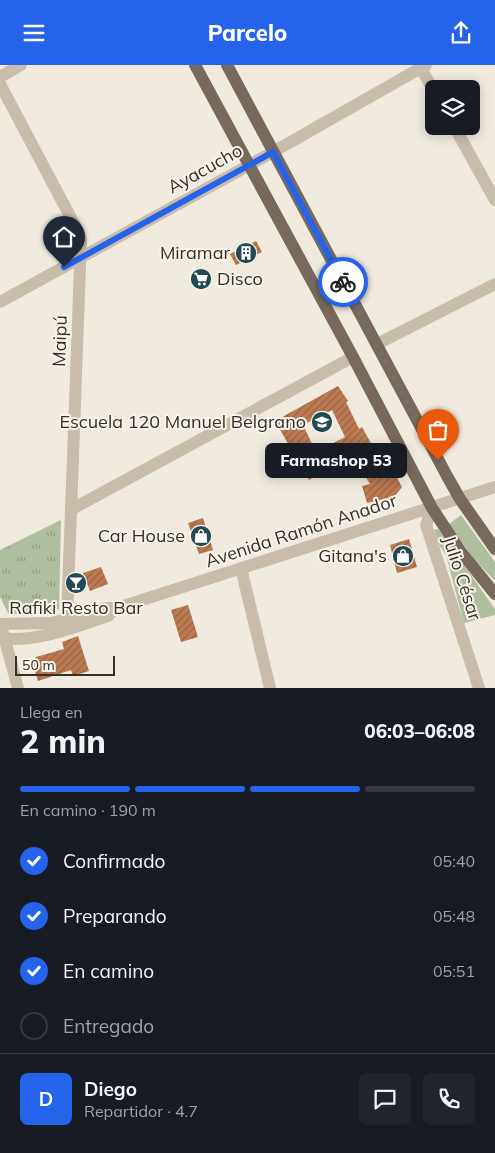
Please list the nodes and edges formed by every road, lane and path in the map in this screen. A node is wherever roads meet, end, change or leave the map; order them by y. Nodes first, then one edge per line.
1 (21, 65) edge
2 (195, 65) edge
3 (227, 65) edge
4 (422, 66) edge
5 (0, 77) edge
6 (429, 80) edge
7 (0, 85) edge
8 (459, 135) edge
9 (273, 152) junction
10 (249, 165) junction
11 (495, 200) edge
12 (81, 258) junction
13 (495, 284) edge
14 (0, 302) edge
15 (377, 344) junction
16 (353, 357) junction
17 (495, 487) edge
18 (460, 499) junction
19 (432, 508) junction
20 (72, 509) junction
21 (495, 549) edge
22 (241, 568) junction
23 (495, 594) edge
24 (117, 608) junction
25 (67, 619) junction
26 (0, 623) edge
27 (2, 639) edge
28 (18, 688) edge
29 (270, 688) edge
30 (479, 688) edge

1 - 5 street
2 - 10 main road
3 - 9 main road
4 - 6 street
4 - 9 street, Ayacucho
7 - 12 street, Maipú
8 - 11 street
9 - 10 street, Ayacucho
9 - 15 main road
10 - 12 street, Ayacucho
10 - 16 main road
12 - 14 street, Ayacucho
12 - 20 street, Maipú
13 - 15 street
15 - 18 main road
16 - 19 main road
16 - 20 street
17 - 18 street, Avenida Ramón Anador
18 - 19 street, Avenida Ramón Anador
18 - 21 main road
19 - 22 street, Avenida Ramón Anador
19 - 23 main road
19 - 30 street, Julio César
20 - 25 street, Maipú
22 - 24 street, Avenida Ramón Anador
22 - 29 street
24 - 25 street, Avenida Ramón Anador
24 - 27 street, Avenida Ramón Anador
25 - 26 street, Avenida Ramón Anador
26 - 27 street
27 - 28 street

